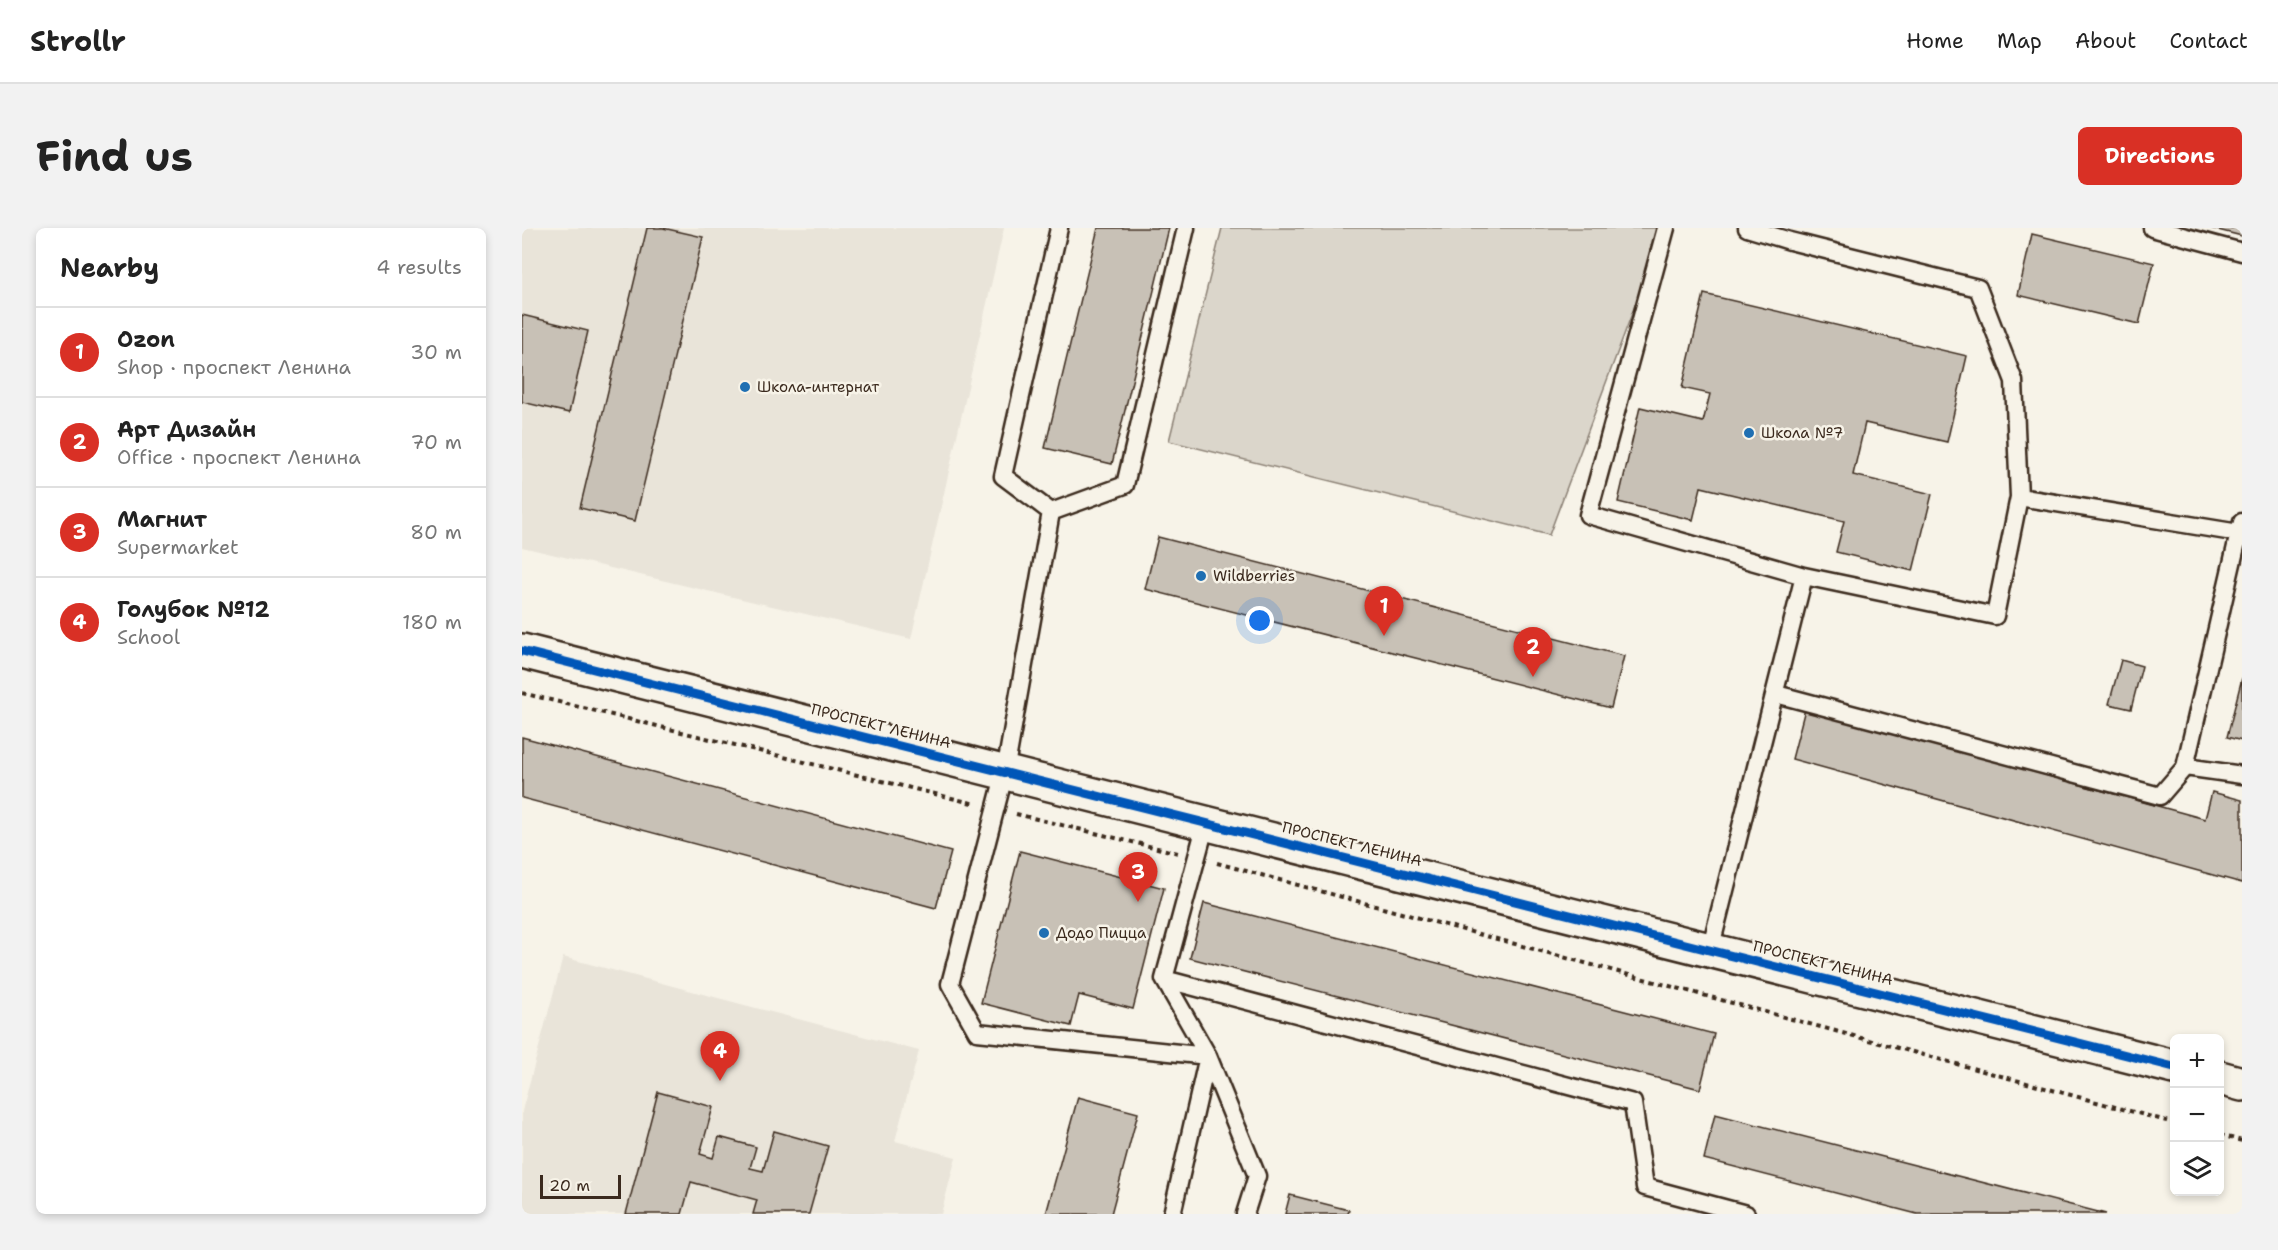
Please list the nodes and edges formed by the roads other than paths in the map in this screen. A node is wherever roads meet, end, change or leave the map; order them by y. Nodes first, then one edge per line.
1 (1059, 228) edge
2 (1186, 228) edge
3 (1666, 228) edge
4 (1747, 228) edge
5 (2152, 228) edge
6 (2242, 252) edge
7 (2019, 497) junction
8 (1051, 512) junction
9 (2240, 528) edge
10 (1804, 576) junction
11 (522, 651) edge
12 (1776, 694) junction
13 (2185, 767) junction
14 (1005, 772) junction
15 (2242, 775) edge
16 (1206, 823) junction
17 (1710, 950) junction
18 (1164, 979) junction
19 (1208, 1056) junction
20 (2170, 1066) edge
21 (2224, 1079) edge
22 (2242, 1084) edge
23 (1172, 1214) edge
24 (1245, 1214) edge
25 (1746, 1214) edge

1 - 8 lane
2 - 8 lane
3 - 10 lane
4 - 7 lane
5 - 6 lane
7 - 9 lane
7 - 10 lane
8 - 14 lane
9 - 13 lane
10 - 12 lane
11 - 14 street, ПРОСПЕКТ ЛЕНИНА
12 - 13 lane
12 - 17 lane
13 - 15 lane
14 - 16 street, ПРОСПЕКТ ЛЕНИНА
14 - 19 lane
16 - 17 street, ПРОСПЕКТ ЛЕНИНА
16 - 18 lane
17 - 20 street, ПРОСПЕКТ ЛЕНИНА
18 - 19 lane
18 - 25 lane
19 - 23 lane
19 - 24 lane
21 - 22 street

